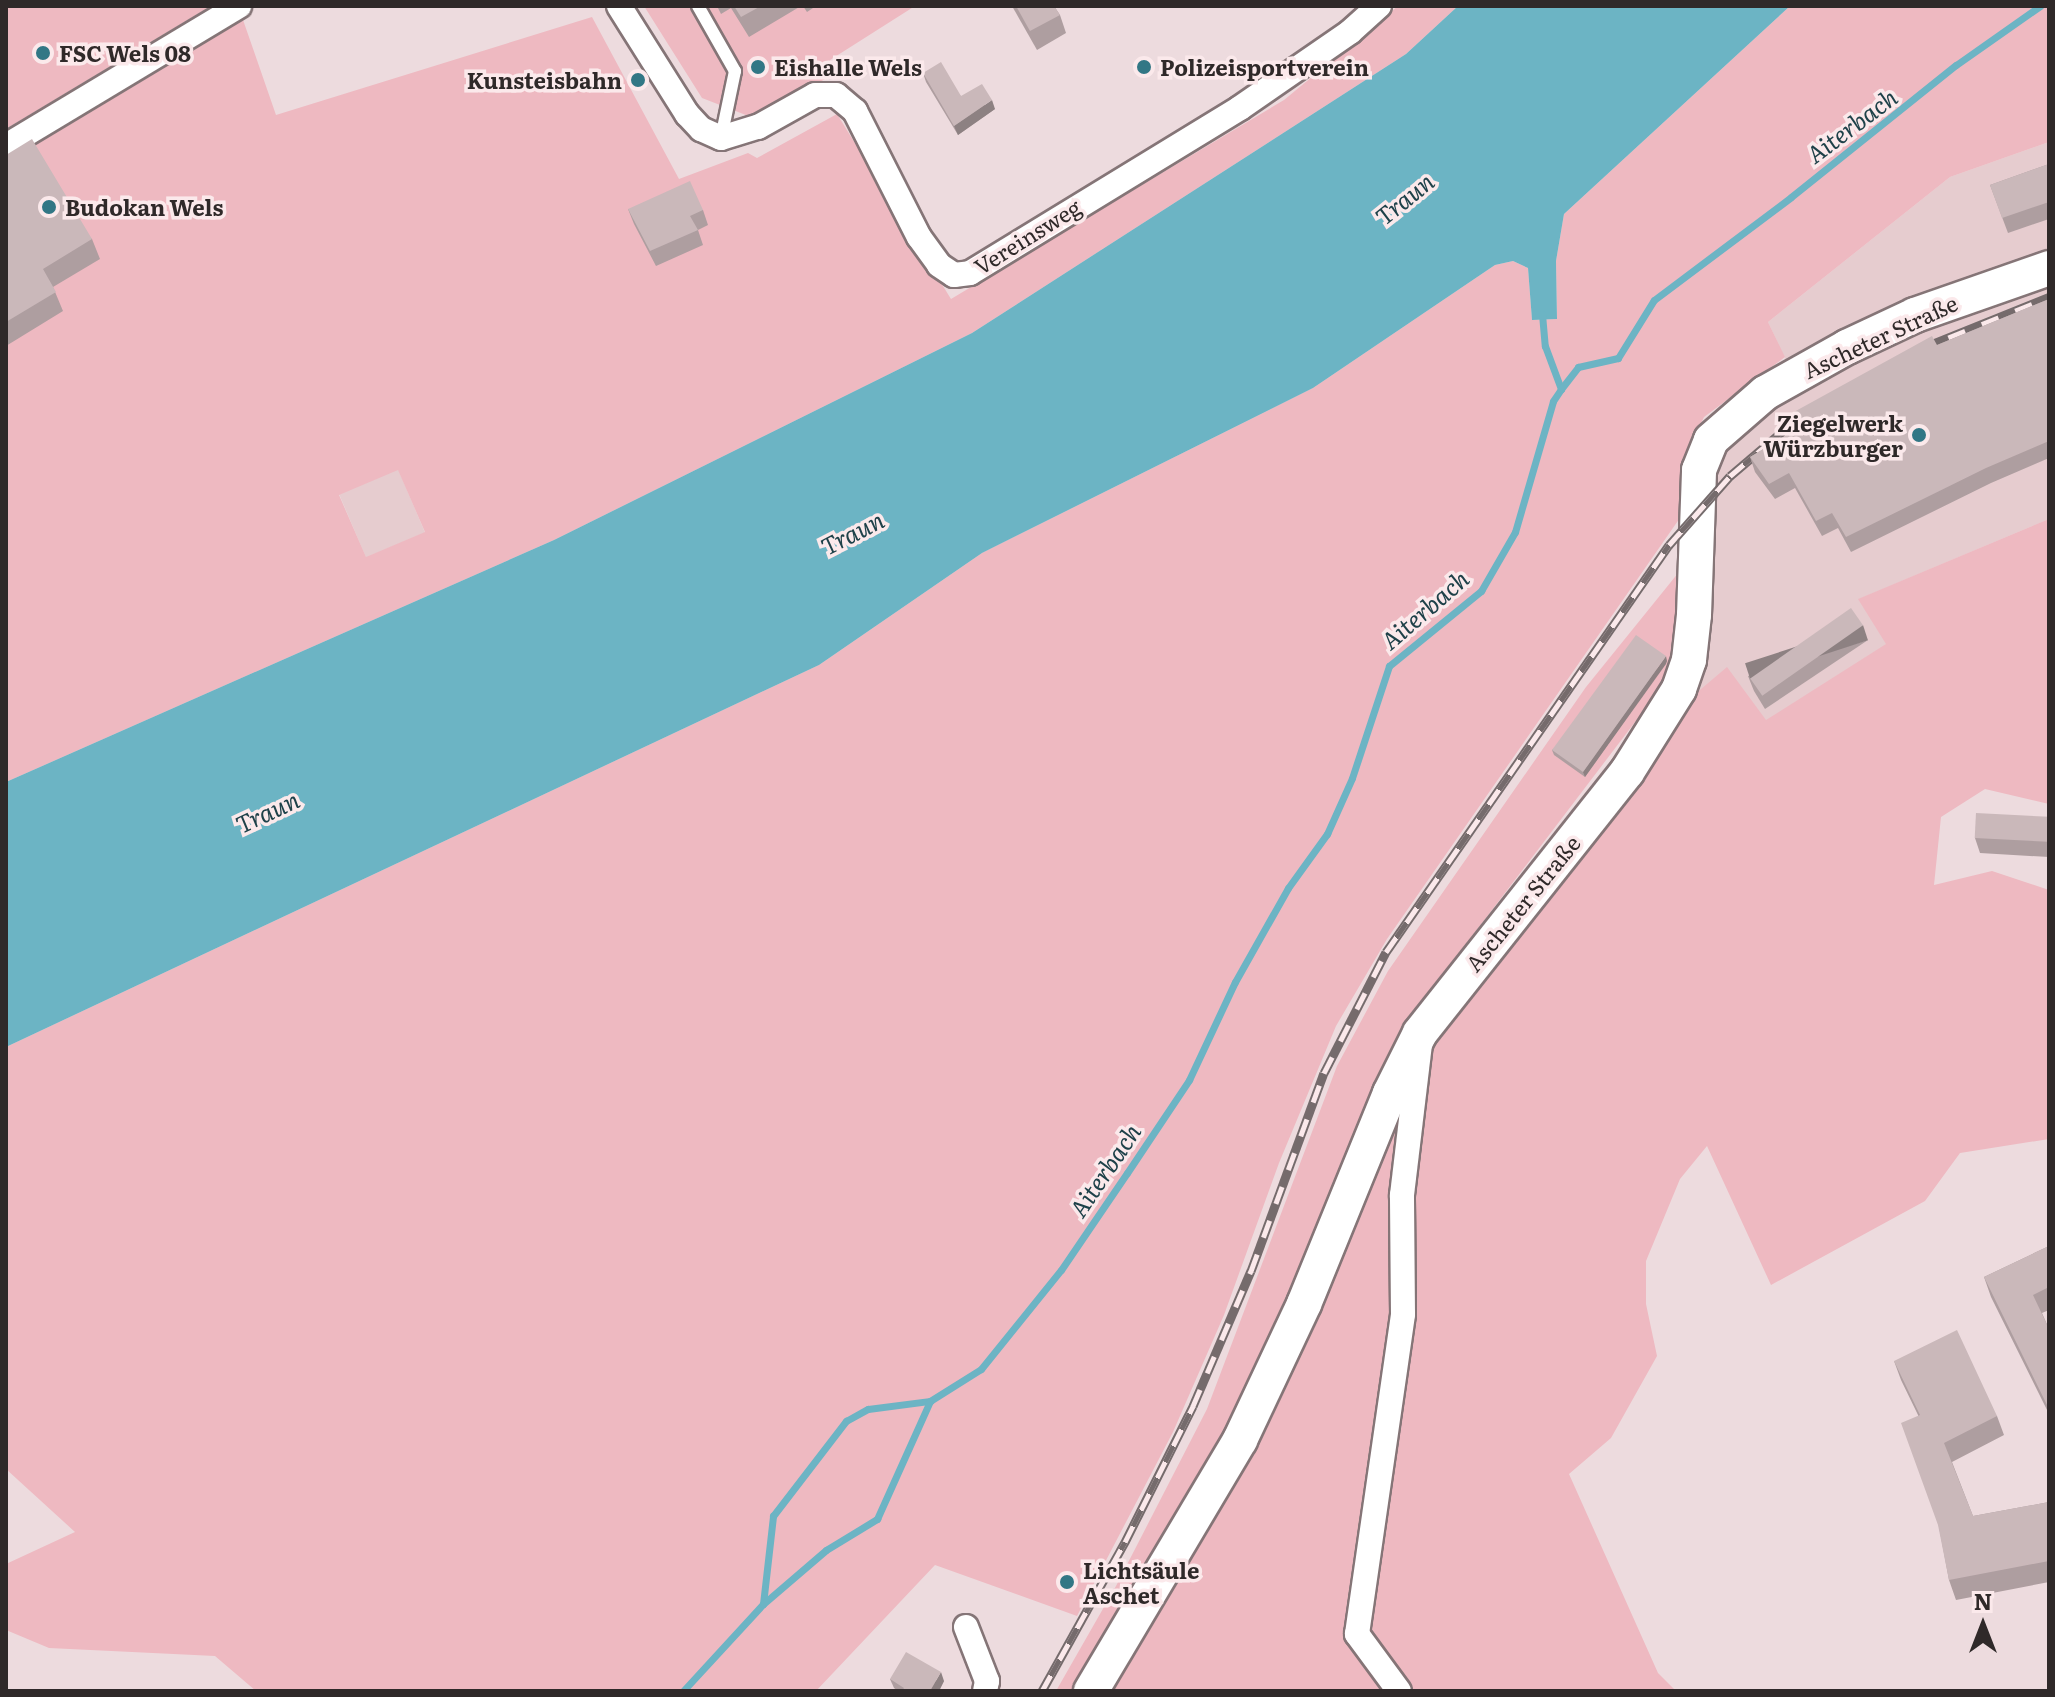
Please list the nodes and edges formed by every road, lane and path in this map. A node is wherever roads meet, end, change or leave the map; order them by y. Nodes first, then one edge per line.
1 (239, 6) edge
2 (619, 6) edge
3 (698, 6) edge
4 (1379, 6) edge
5 (721, 138) junction
6 (6, 146) edge
7 (2049, 268) edge
8 (1420, 1033) junction
9 (966, 1627) dead end
10 (985, 1691) edge
11 (1091, 1691) edge
12 (1399, 1691) edge

1 - 6 street
2 - 5 street
3 - 5 lane
4 - 5 street, Vereinsweg
7 - 8 main road, Ascheter Straße
8 - 11 main road, Ascheter Straße
8 - 12 street
9 - 10 street

